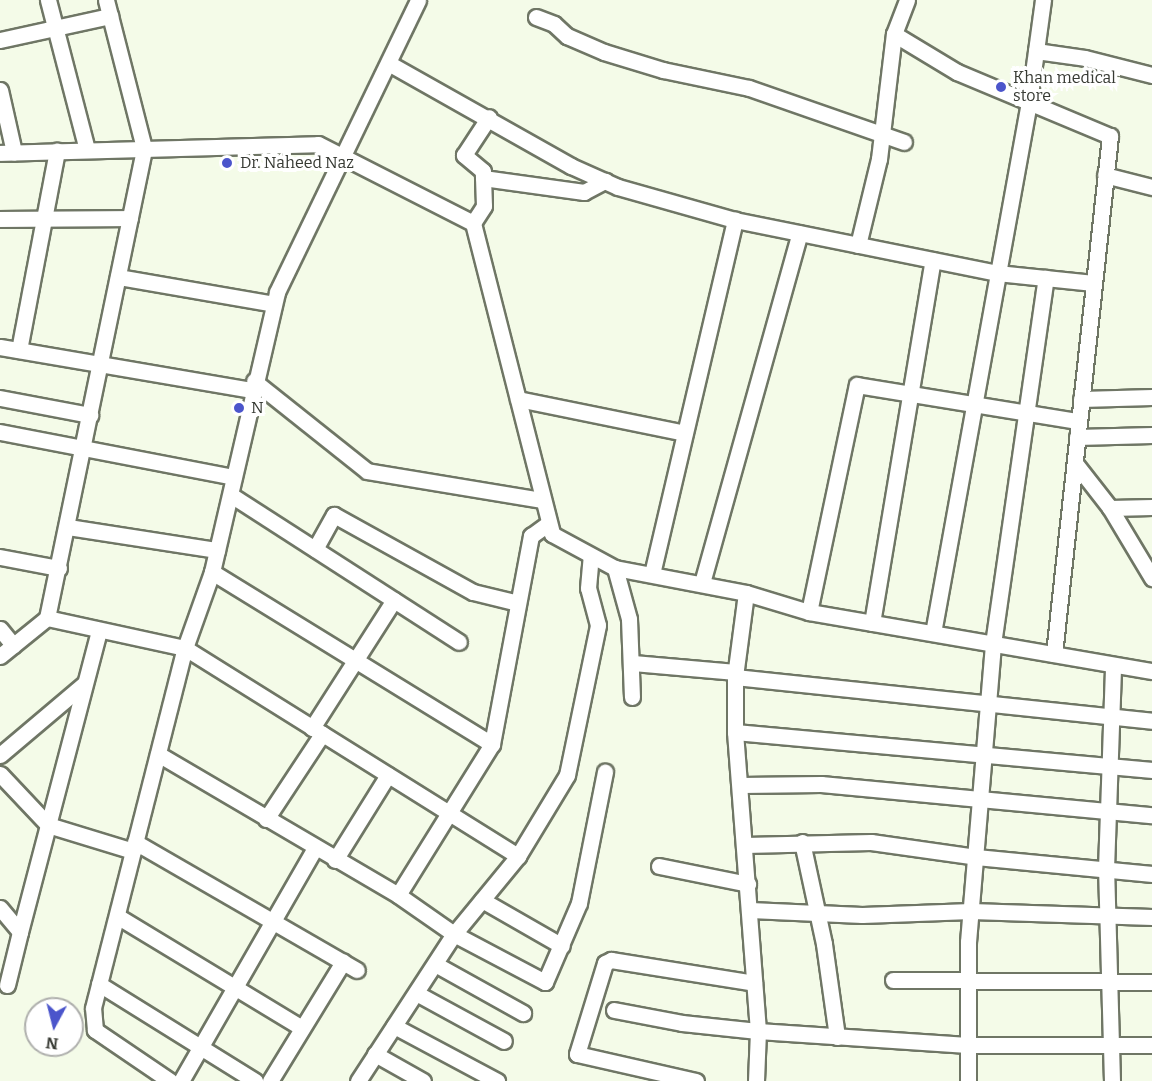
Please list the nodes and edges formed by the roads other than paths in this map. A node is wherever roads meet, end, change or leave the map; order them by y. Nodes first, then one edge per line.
1 (48, 0) edge
2 (106, 0) edge
3 (418, 0) edge
4 (907, 0) edge
5 (1043, 0) edge
6 (110, 16) junction
7 (536, 16) dead end
8 (55, 28) junction
9 (894, 34) junction
10 (0, 40) edge
11 (1036, 51) junction
12 (390, 64) junction
13 (1152, 75) edge
14 (0, 90) edge
15 (1029, 102) junction
16 (489, 117) junction
17 (880, 136) junction
18 (904, 142) dead end
19 (144, 148) junction
20 (87, 150) junction
21 (57, 151) junction
22 (7, 152) edge
23 (342, 156) junction
24 (1105, 175) junction
25 (483, 178) junction
26 (605, 181) junction
27 (1151, 185) edge
28 (44, 217) junction
29 (130, 218) junction
30 (0, 219) edge
31 (735, 220) junction
32 (473, 223) junction
33 (800, 233) junction
34 (858, 245) junction
35 (933, 260) junction
36 (997, 273) junction
37 (118, 277) junction
38 (1046, 278) junction
39 (1093, 283) junction
40 (274, 304) junction
41 (0, 347) edge
42 (19, 350) junction
43 (100, 364) junction
44 (253, 386) junction
45 (911, 391) junction
46 (1152, 397) edge
47 (0, 398) edge
48 (518, 399) junction
49 (1081, 399) junction
50 (974, 402) junction
51 (1027, 412) junction
52 (90, 415) junction
53 (1078, 421) junction
54 (0, 432) edge
55 (685, 433) junction
56 (1152, 435) edge
57 (1077, 437) junction
58 (84, 447) junction
59 (1075, 463) junction
60 (234, 477) junction
61 (231, 495) junction
62 (543, 500) junction
63 (1152, 507) edge
64 (1110, 508) junction
65 (549, 523) junction
66 (68, 526) junction
67 (315, 549) junction
68 (218, 550) junction
69 (591, 556) junction
70 (0, 557) edge
71 (59, 568) junction
72 (615, 568) junction
73 (1150, 570) edge
74 (212, 572) junction
75 (652, 574) junction
76 (702, 583) junction
77 (746, 593) junction
78 (394, 600) junction
79 (518, 603) junction
80 (809, 612) junction
81 (48, 618) junction
82 (872, 623) junction
83 (0, 629) edge
84 (99, 630) junction
85 (933, 633) junction
86 (459, 642) dead end
87 (993, 644) junction
88 (14, 645) junction
89 (185, 648) junction
90 (1053, 654) junction
91 (0, 656) edge
92 (356, 660) junction
93 (633, 663) junction
94 (1113, 666) junction
95 (1152, 671) edge
96 (735, 674) junction
97 (84, 684) junction
98 (632, 697) dead end
99 (989, 701) junction
100 (1112, 718) junction
101 (1152, 721) edge
102 (317, 731) junction
103 (735, 732) junction
104 (492, 744) junction
105 (985, 752) junction
106 (158, 754) junction
107 (0, 755) edge
108 (1110, 765) junction
109 (1152, 770) edge
110 (605, 772) dead end
111 (0, 774) edge
112 (388, 775) junction
113 (741, 785) junction
114 (981, 799) junction
115 (1108, 809) junction
116 (449, 813) junction
117 (1152, 815) edge
118 (266, 819) junction
119 (48, 825) junction
120 (802, 842) junction
121 (745, 845) junction
122 (134, 847) junction
123 (315, 848) junction
124 (518, 856) junction
125 (976, 857) junction
126 (335, 860) junction
127 (659, 866) dead end
128 (1106, 869) junction
129 (1152, 874) edge
130 (748, 884) junction
131 (398, 895) junction
132 (482, 900) junction
133 (0, 908) edge
134 (750, 910) junction
135 (971, 911) junction
136 (819, 913) junction
137 (117, 916) junction
138 (1108, 917) junction
139 (1152, 917) edge
140 (273, 922) junction
141 (20, 933) junction
142 (454, 934) junction
143 (562, 946) junction
144 (435, 964) junction
145 (968, 979) junction
146 (893, 980) dead end
147 (1152, 982) edge
148 (754, 983) junction
149 (1109, 983) junction
150 (99, 984) junction
151 (7, 985) dead end
152 (235, 987) junction
153 (416, 993) junction
154 (614, 1010) dead end
155 (523, 1013) dead end
156 (394, 1026) junction
157 (302, 1028) junction
158 (758, 1031) junction
159 (837, 1037) junction
160 (504, 1041) dead end
161 (968, 1045) junction
162 (1110, 1045) junction
163 (1152, 1045) edge
164 (201, 1046) junction
165 (375, 1054) junction
166 (170, 1081) edge
167 (181, 1081) edge
168 (255, 1081) edge
169 (270, 1081) edge
170 (358, 1081) edge
171 (423, 1081) edge
172 (497, 1081) edge
173 (696, 1081) edge
174 (756, 1081) edge
175 (968, 1081) edge
176 (1112, 1081) edge

1 - 8 street
2 - 6 street
3 - 12 street
4 - 9 street
5 - 11 street
6 - 8 street
6 - 19 street
7 - 17 street
8 - 10 street
8 - 20 street
9 - 15 street
9 - 17 street
11 - 13 street
11 - 15 street
12 - 16 street
12 - 23 street
14 - 22 street
15 - 24 street
15 - 36 street
16 - 25 street
16 - 26 street
17 - 18 street
17 - 34 street
19 - 20 street
19 - 23 street
19 - 29 street
20 - 21 street
21 - 22 street
21 - 28 street
23 - 32 street
23 - 40 street
24 - 27 street
24 - 39 street
25 - 26 street
25 - 32 street
26 - 31 street
28 - 29 street
28 - 30 street
28 - 42 street
29 - 37 street
31 - 33 street
31 - 55 street
32 - 48 street
33 - 34 street
33 - 76 street
34 - 35 street
35 - 36 street
35 - 45 street
36 - 38 street
36 - 50 street
37 - 40 street
37 - 43 street
38 - 39 street
38 - 51 street
39 - 49 street
40 - 44 street
41 - 42 street
42 - 43 street
43 - 44 street
43 - 52 street
44 - 60 street
44 - 62 street
45 - 50 street
45 - 80 street
45 - 82 street
46 - 49 street
47 - 52 street
48 - 55 street
48 - 62 street
49 - 53 street
50 - 51 street
50 - 85 street
51 - 53 street
51 - 87 street
52 - 58 street
53 - 57 street
54 - 58 street
55 - 75 street
56 - 57 street
57 - 59 street
58 - 60 street
58 - 66 street
59 - 64 street
59 - 90 street
60 - 61 street
61 - 67 street
61 - 68 street
62 - 65 street
63 - 64 street
64 - 73 street
65 - 69 street
65 - 79 street
66 - 68 street
66 - 71 street
67 - 78 street
67 - 79 street
68 - 74 street
69 - 72 street
69 - 124 street
70 - 71 street
71 - 81 street
72 - 75 street
72 - 93 street
74 - 89 street
74 - 92 street
75 - 76 street
76 - 77 street
77 - 80 street
77 - 96 street
78 - 86 street
78 - 92 street
79 - 104 street
80 - 82 street
81 - 84 street
81 - 88 street
82 - 85 street
83 - 88 street
84 - 89 street
84 - 97 street
85 - 87 street
87 - 90 street
87 - 99 street
88 - 91 street
89 - 102 street
89 - 106 street
90 - 94 street
92 - 102 street
92 - 104 street
93 - 96 street
93 - 98 street
94 - 95 street
94 - 100 street
96 - 99 street
96 - 103 street
97 - 107 street
97 - 119 street
99 - 100 street
99 - 105 street
100 - 101 street
100 - 108 street
102 - 112 street
102 - 118 street
103 - 105 street
103 - 113 street
104 - 116 street
105 - 108 street
105 - 114 street
106 - 118 street
106 - 122 street
108 - 109 street
108 - 115 street
110 - 143 street
111 - 119 street
112 - 116 street
112 - 126 street
113 - 114 street
113 - 121 street
114 - 115 street
114 - 125 street
115 - 117 street
115 - 128 street
116 - 124 street
116 - 131 street
118 - 123 street
119 - 122 street
119 - 141 street
120 - 121 street
120 - 125 street
120 - 136 street
121 - 130 street
122 - 137 street
122 - 140 street
123 - 126 street
123 - 140 street
124 - 132 street
125 - 128 street
125 - 135 street
126 - 131 street
127 - 130 street
128 - 129 street
128 - 138 street
130 - 134 street
131 - 142 street
132 - 142 street
132 - 143 street
133 - 141 street
134 - 136 street
134 - 148 street
135 - 136 street
135 - 138 street
135 - 145 street
136 - 159 street
137 - 150 street
137 - 152 street
138 - 139 street
138 - 149 street
140 - 152 street
140 - 157 street
141 - 151 street
142 - 143 street
142 - 144 street
144 - 153 street
144 - 155 street
145 - 146 street
145 - 149 street
145 - 161 street
147 - 149 street
148 - 158 street
148 - 173 street
149 - 162 street
150 - 164 street
150 - 166 street
152 - 157 street
152 - 164 street
153 - 156 street
153 - 160 street
154 - 158 street
156 - 165 street
156 - 172 street
157 - 169 street
158 - 159 street
158 - 174 street
159 - 161 street
161 - 162 street
161 - 175 street
162 - 163 street
162 - 176 street
164 - 167 street
164 - 168 street
165 - 170 street
165 - 171 street

